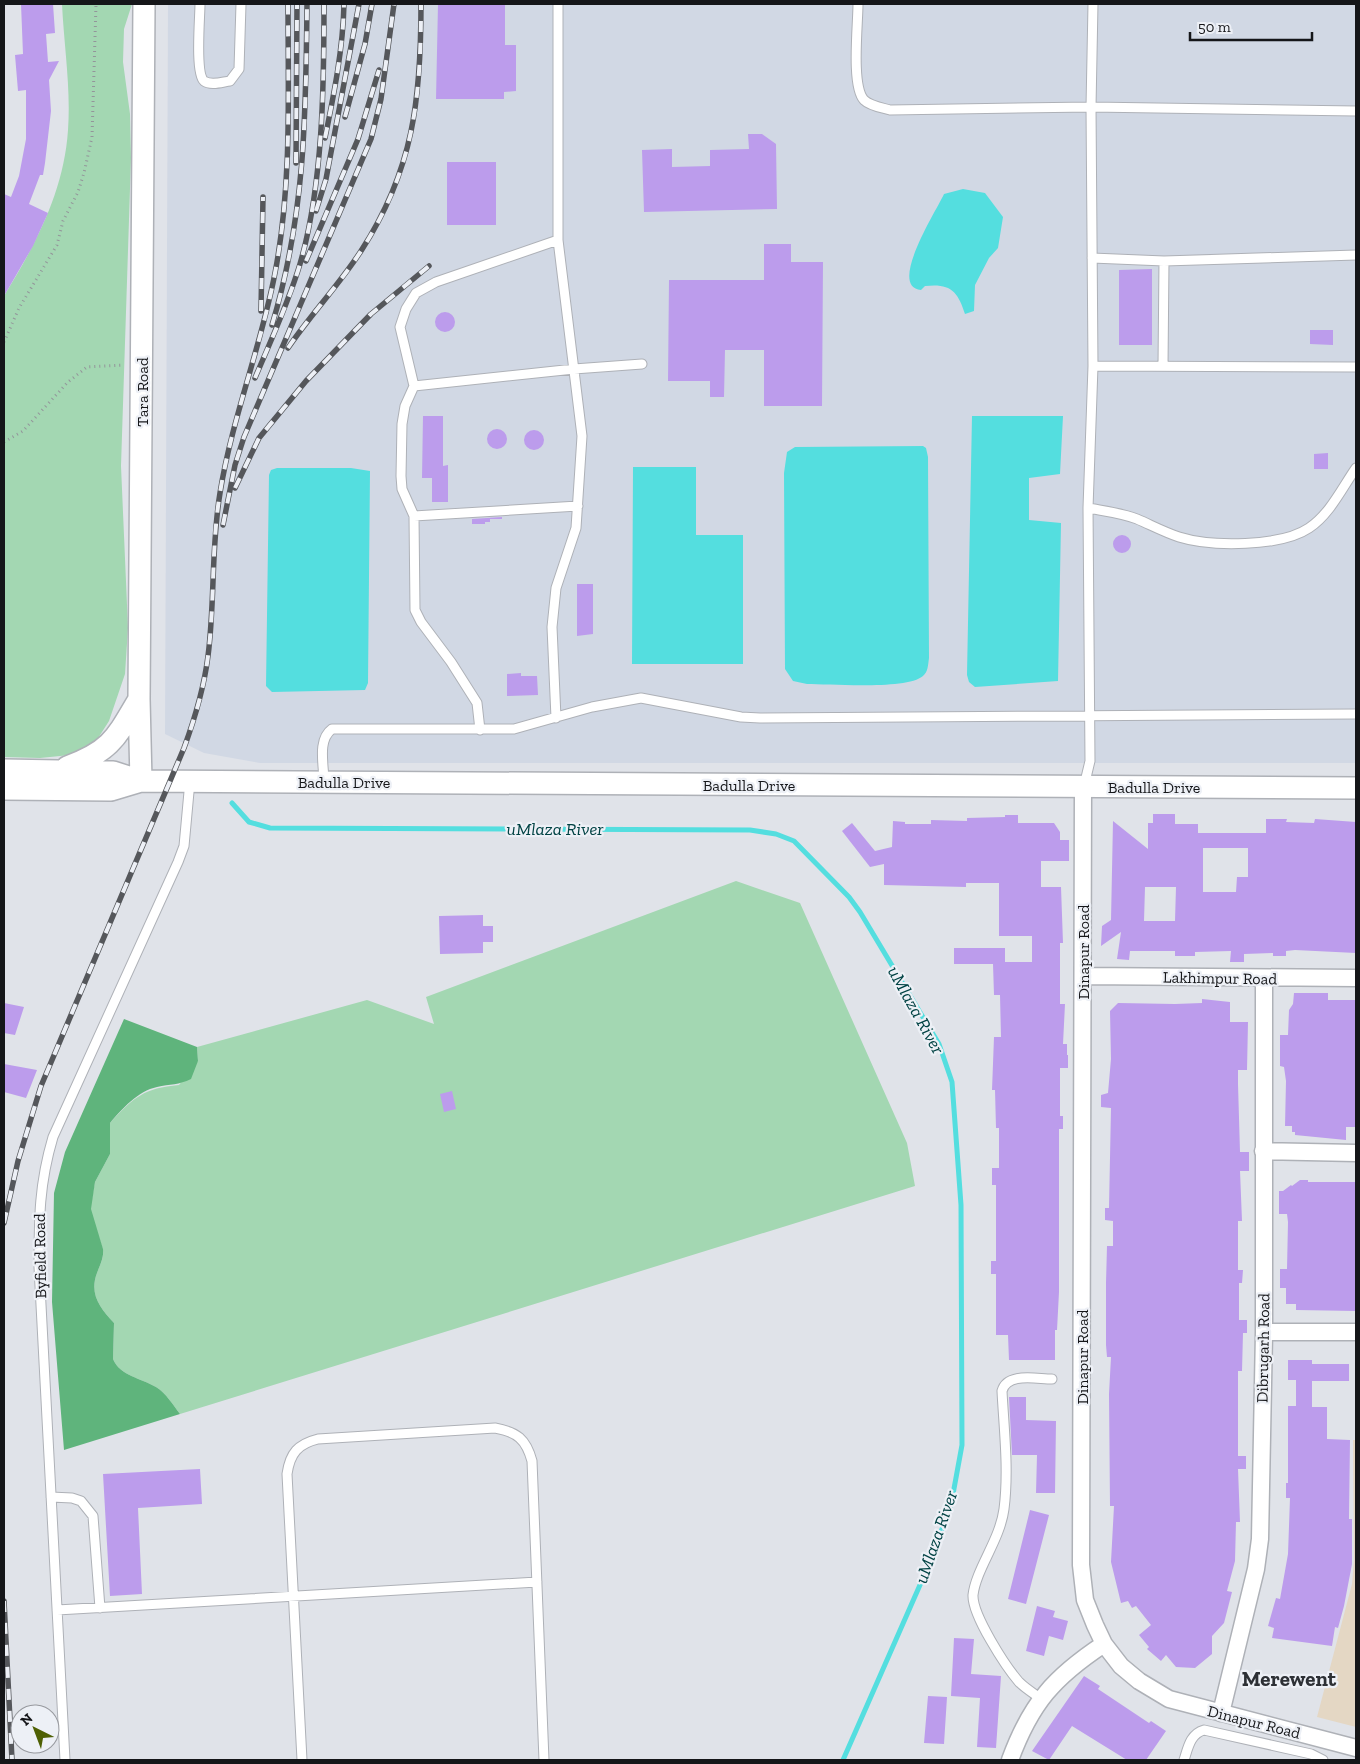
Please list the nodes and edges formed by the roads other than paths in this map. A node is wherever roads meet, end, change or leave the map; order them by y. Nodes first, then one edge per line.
1 (144, 4) edge
2 (200, 4) edge
3 (241, 4) edge
4 (558, 4) edge
5 (858, 4) edge
6 (1093, 4) edge
7 (1091, 108) junction
8 (1356, 112) edge
9 (558, 240) junction
10 (1356, 255) edge
11 (1092, 258) junction
12 (1164, 261) junction
13 (642, 364) dead end
14 (1093, 366) junction
15 (1162, 366) junction
16 (1356, 367) edge
17 (574, 369) junction
18 (414, 386) junction
19 (1356, 468) edge
20 (578, 506) junction
21 (1088, 508) junction
22 (414, 516) junction
23 (139, 699) junction
24 (1356, 714) edge
25 (1091, 716) junction
26 (556, 718) junction
27 (480, 730) junction
28 (4, 770) edge
29 (60, 770) junction
30 (141, 780) junction
31 (190, 780) junction
32 (324, 782) junction
33 (1084, 786) junction
34 (1356, 788) edge
35 (4, 789) edge
36 (1083, 976) junction
37 (1356, 978) edge
38 (1264, 979) junction
39 (1263, 1151) junction
40 (1356, 1153) edge
41 (1264, 1332) junction
42 (1356, 1332) edge
43 (1052, 1379) dead end
44 (51, 1497) junction
45 (537, 1582) junction
46 (293, 1597) junction
47 (100, 1608) junction
48 (57, 1610) junction
49 (1104, 1644) junction
50 (1040, 1698) junction
51 (1221, 1713) junction
52 (1351, 1752) edge
53 (65, 1760) edge
54 (302, 1760) edge
55 (544, 1760) edge
56 (1010, 1760) edge
57 (1184, 1760) edge
58 (1323, 1760) edge

1 - 23 street, Tara Road
2 - 3 lane
4 - 9 lane
5 - 7 lane
6 - 7 lane
7 - 8 lane
7 - 11 lane
9 - 17 lane
9 - 18 lane
10 - 12 lane
11 - 12 lane
11 - 14 lane
12 - 15 lane
13 - 17 lane
14 - 15 lane
14 - 21 lane
15 - 16 lane
17 - 18 lane
17 - 20 lane
18 - 22 lane
19 - 21 lane
20 - 22 lane
20 - 26 lane
21 - 25 lane
22 - 27 lane
23 - 29 street
23 - 30 street, Tara Road
24 - 25 lane
25 - 26 lane
25 - 33 lane
26 - 27 lane
27 - 32 lane
28 - 29 street
29 - 30 street
30 - 31 street, Badulla Drive
30 - 35 street
31 - 32 street, Badulla Drive
31 - 44 lane, Byfield Road
32 - 33 street, Badulla Drive
33 - 34 street, Badulla Drive
33 - 36 street, Dinapur Road
36 - 38 street, Lakhimpur Road
36 - 49 street, Dinapur Road
37 - 38 street, Lakhimpur Road
38 - 39 street, Dibrugarh Road
39 - 40 street
39 - 41 street, Dibrugarh Road
41 - 42 street
41 - 51 street, Dibrugarh Road
43 - 50 lane
44 - 47 lane
44 - 48 lane, Byfield Road
45 - 46 lane
45 - 46 lane
45 - 55 lane
46 - 47 lane
46 - 54 lane
47 - 48 lane
48 - 53 lane, Byfield Road
49 - 50 street
49 - 51 street, Dinapur Road
50 - 56 street
51 - 52 street, Dinapur Road
57 - 58 lane

